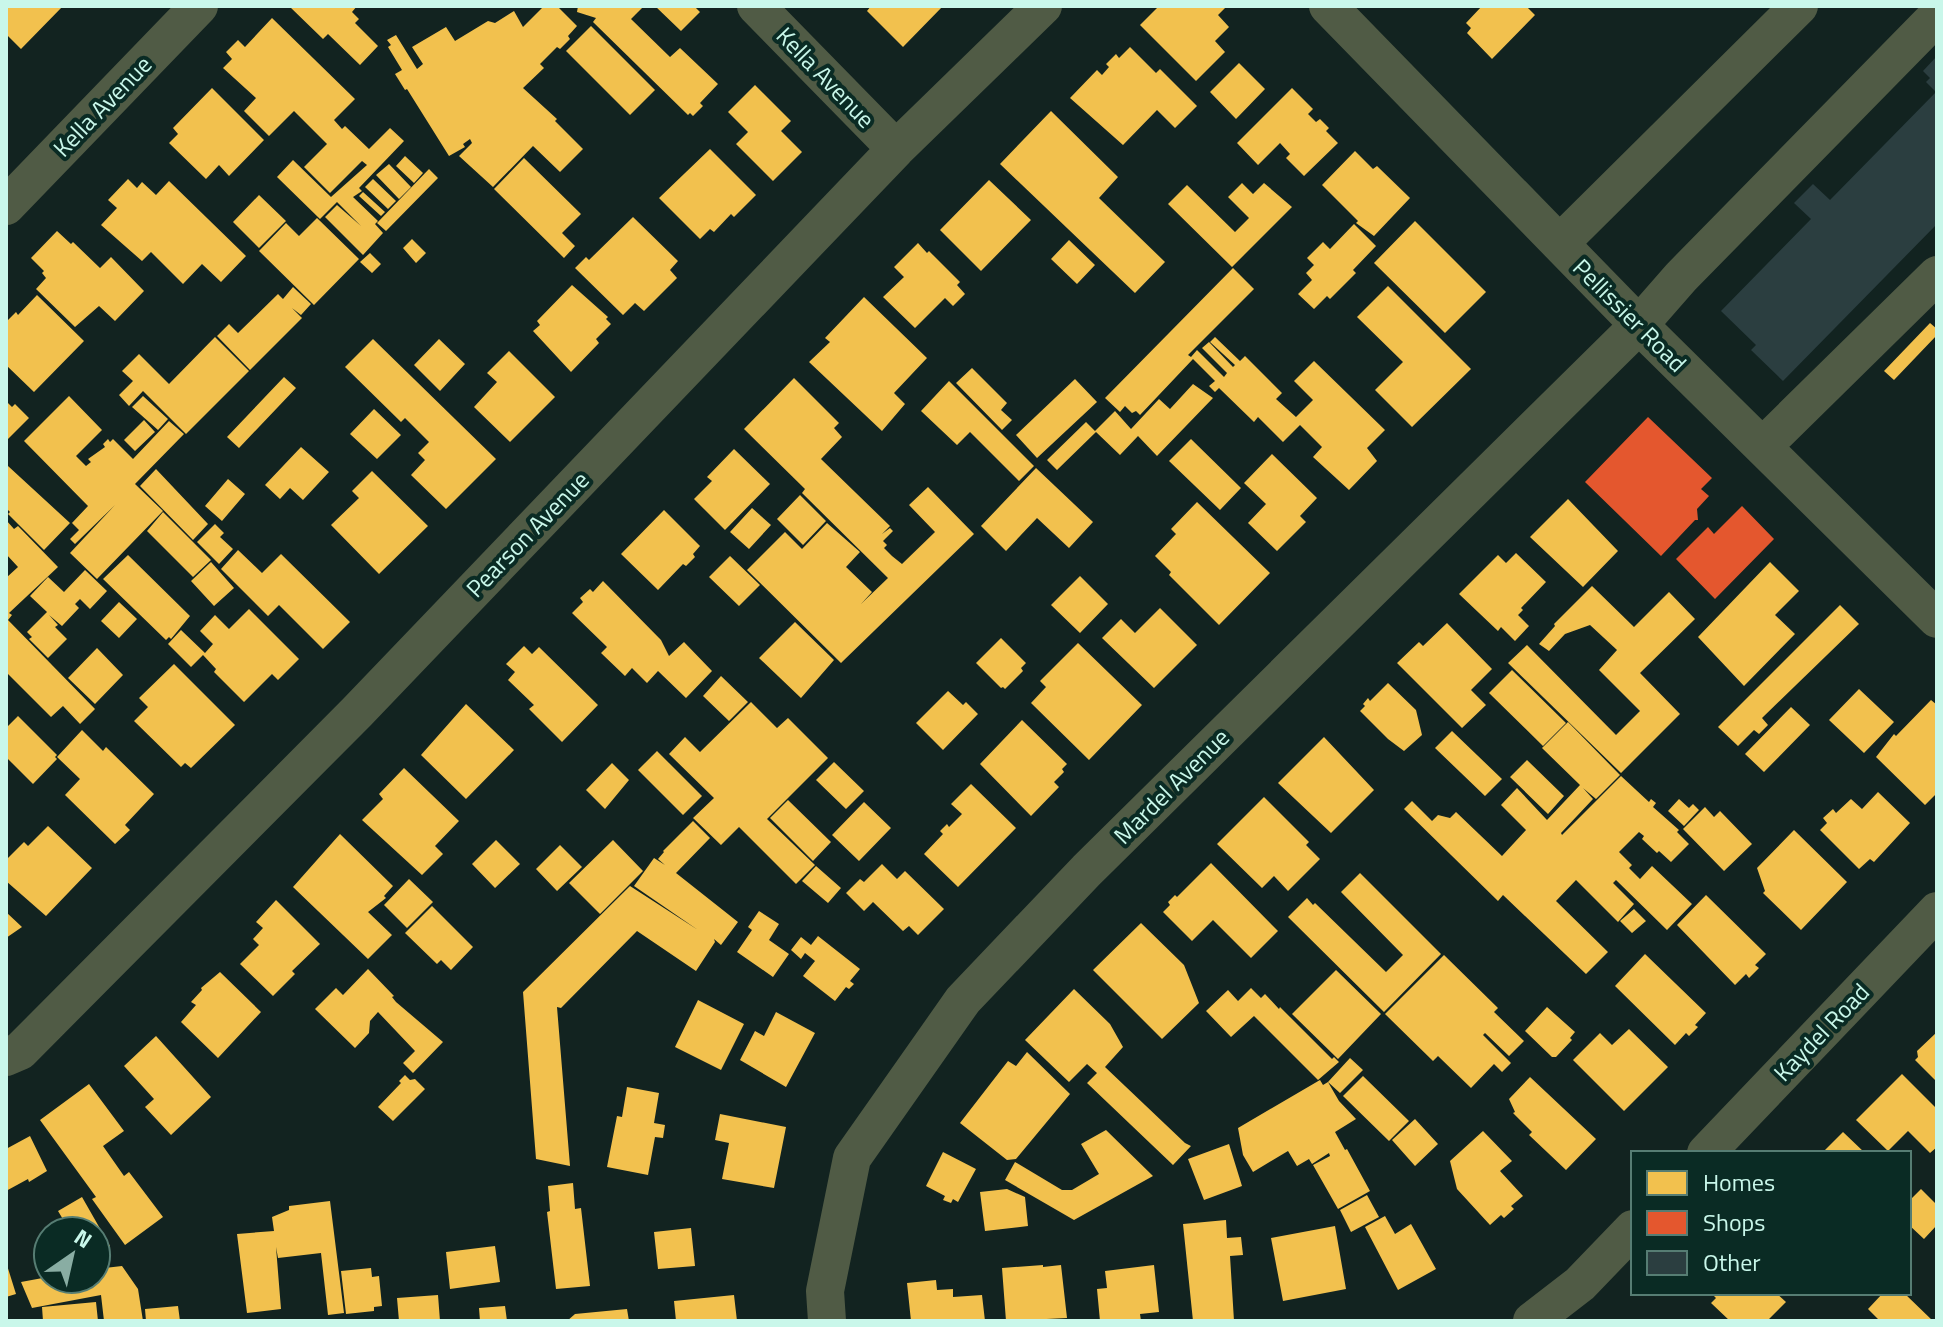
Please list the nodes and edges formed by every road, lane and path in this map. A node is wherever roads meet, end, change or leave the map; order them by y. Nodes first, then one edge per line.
1 (199, 6) edge
2 (756, 6) edge
3 (1043, 6) edge
4 (1328, 6) edge
5 (1799, 6) edge
6 (1937, 16) edge
7 (896, 149) junction
8 (6, 206) edge
9 (1560, 243) junction
10 (1937, 275) edge
11 (1639, 325) junction
12 (1763, 446) junction
13 (1937, 619) edge
14 (1937, 911) edge
15 (6, 1057) edge
16 (1708, 1151) edge
17 (1631, 1231) edge
18 (827, 1321) edge
19 (1532, 1321) edge

1 - 8 street, Kella Avenue
2 - 7 street, Kella Avenue
3 - 7 street, Pearson Avenue
4 - 9 street, Pellissier Road
5 - 9 street
6 - 11 street, Mardel Avenue
7 - 15 street, Pearson Avenue
9 - 11 street, Pellissier Road
10 - 12 street
11 - 12 street, Pellissier Road
11 - 18 street, Mardel Avenue
12 - 13 street, Pellissier Road
14 - 16 street, Kaydel Road
17 - 19 street

